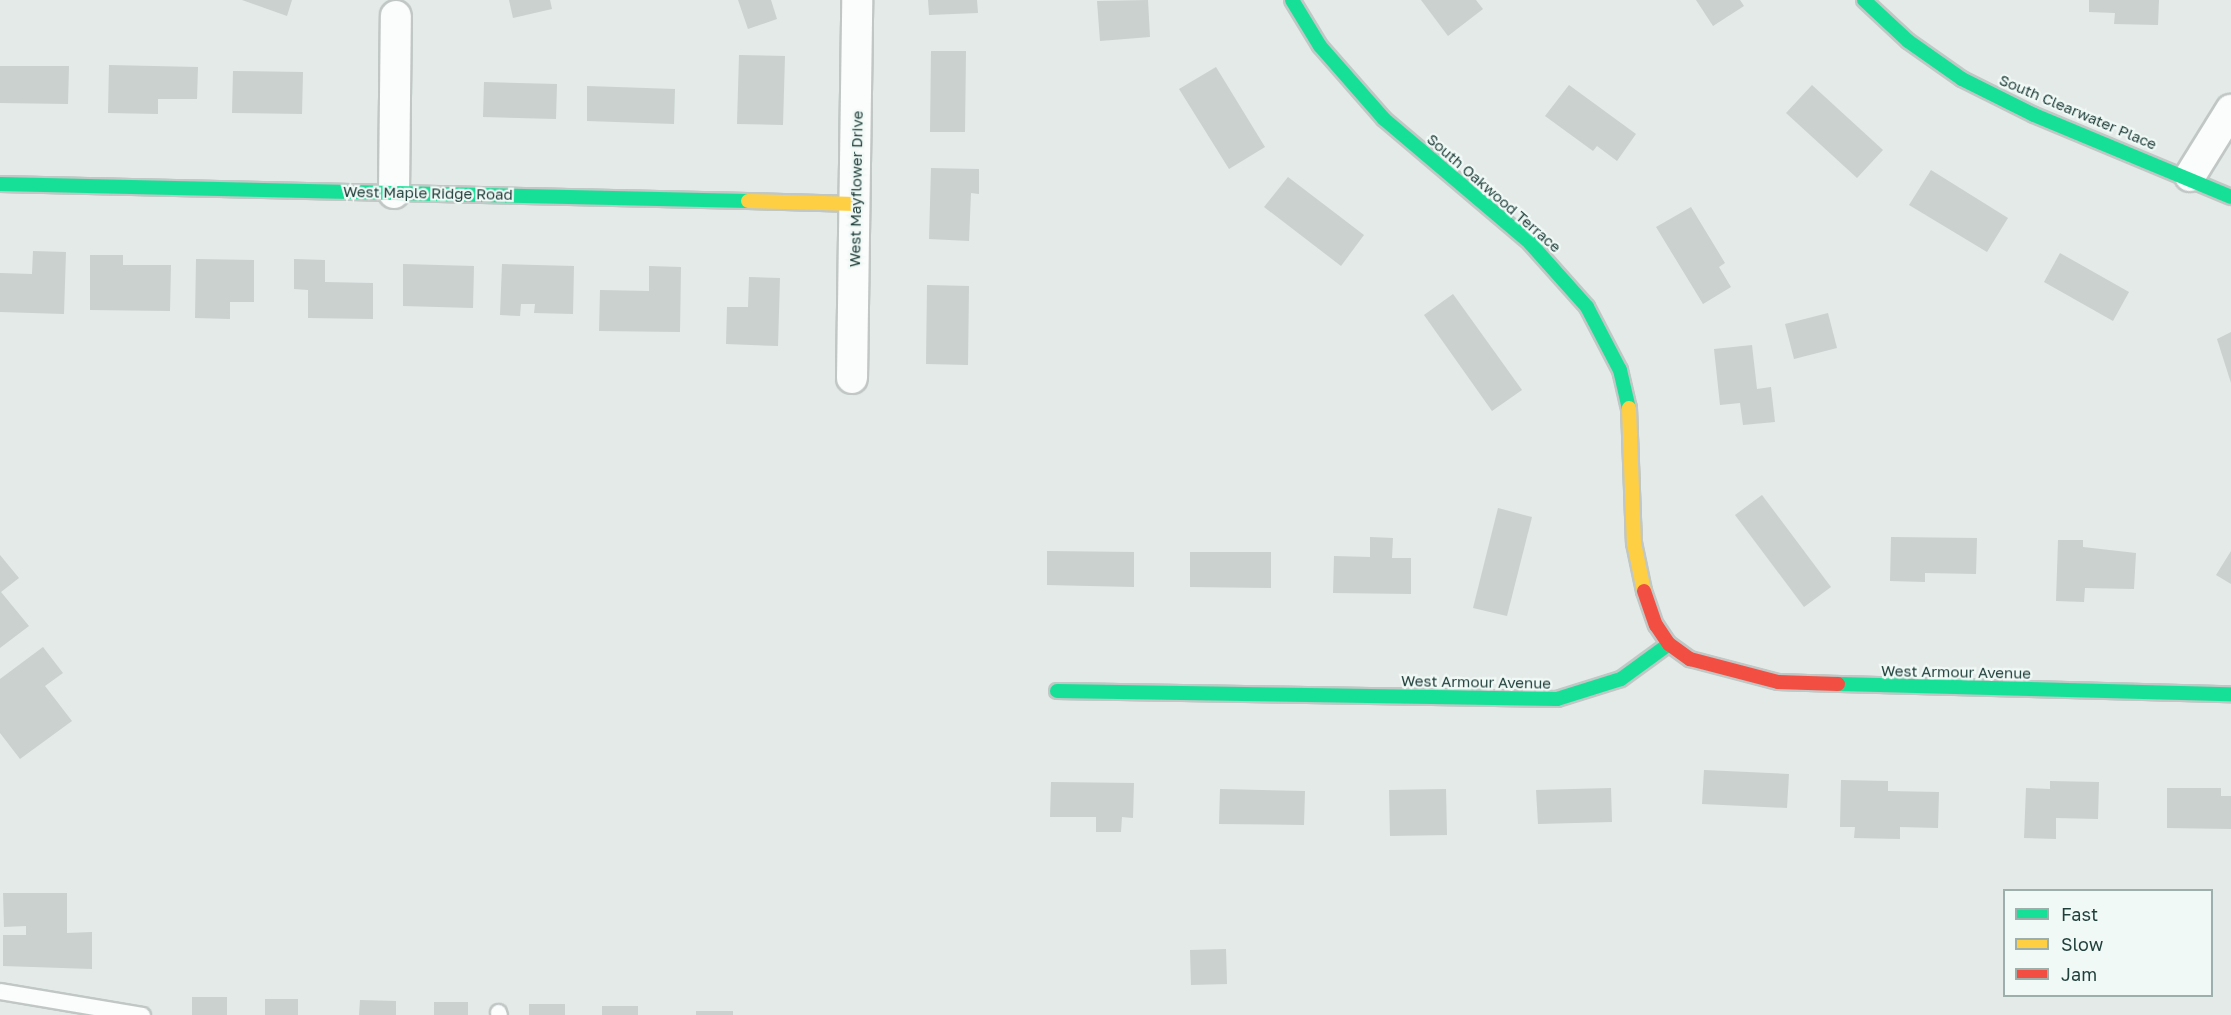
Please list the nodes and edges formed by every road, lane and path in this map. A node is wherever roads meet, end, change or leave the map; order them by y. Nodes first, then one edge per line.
1 (858, 0) edge
2 (1292, 0) edge
3 (1864, 0) edge
4 (396, 16) dead end
5 (2231, 110) edge
6 (2190, 176) junction
7 (0, 184) edge
8 (394, 193) junction
9 (2231, 197) edge
10 (856, 204) junction
11 (852, 378) dead end
12 (1669, 644) junction
13 (1057, 691) dead end
14 (2231, 694) edge
15 (0, 991) edge
16 (142, 1015) edge

1 - 10 street, West Mayflower Drive
2 - 12 street, South Oakwood Terrace
3 - 6 street, South Clearwater Place
4 - 8 street
5 - 6 street
6 - 9 street, South Clearwater Place
7 - 8 street, West Maple Ridge Road
8 - 10 street, West Maple Ridge Road
10 - 11 street, West Mayflower Drive
12 - 13 street, West Armour Avenue
12 - 14 street, West Armour Avenue
15 - 16 lane

